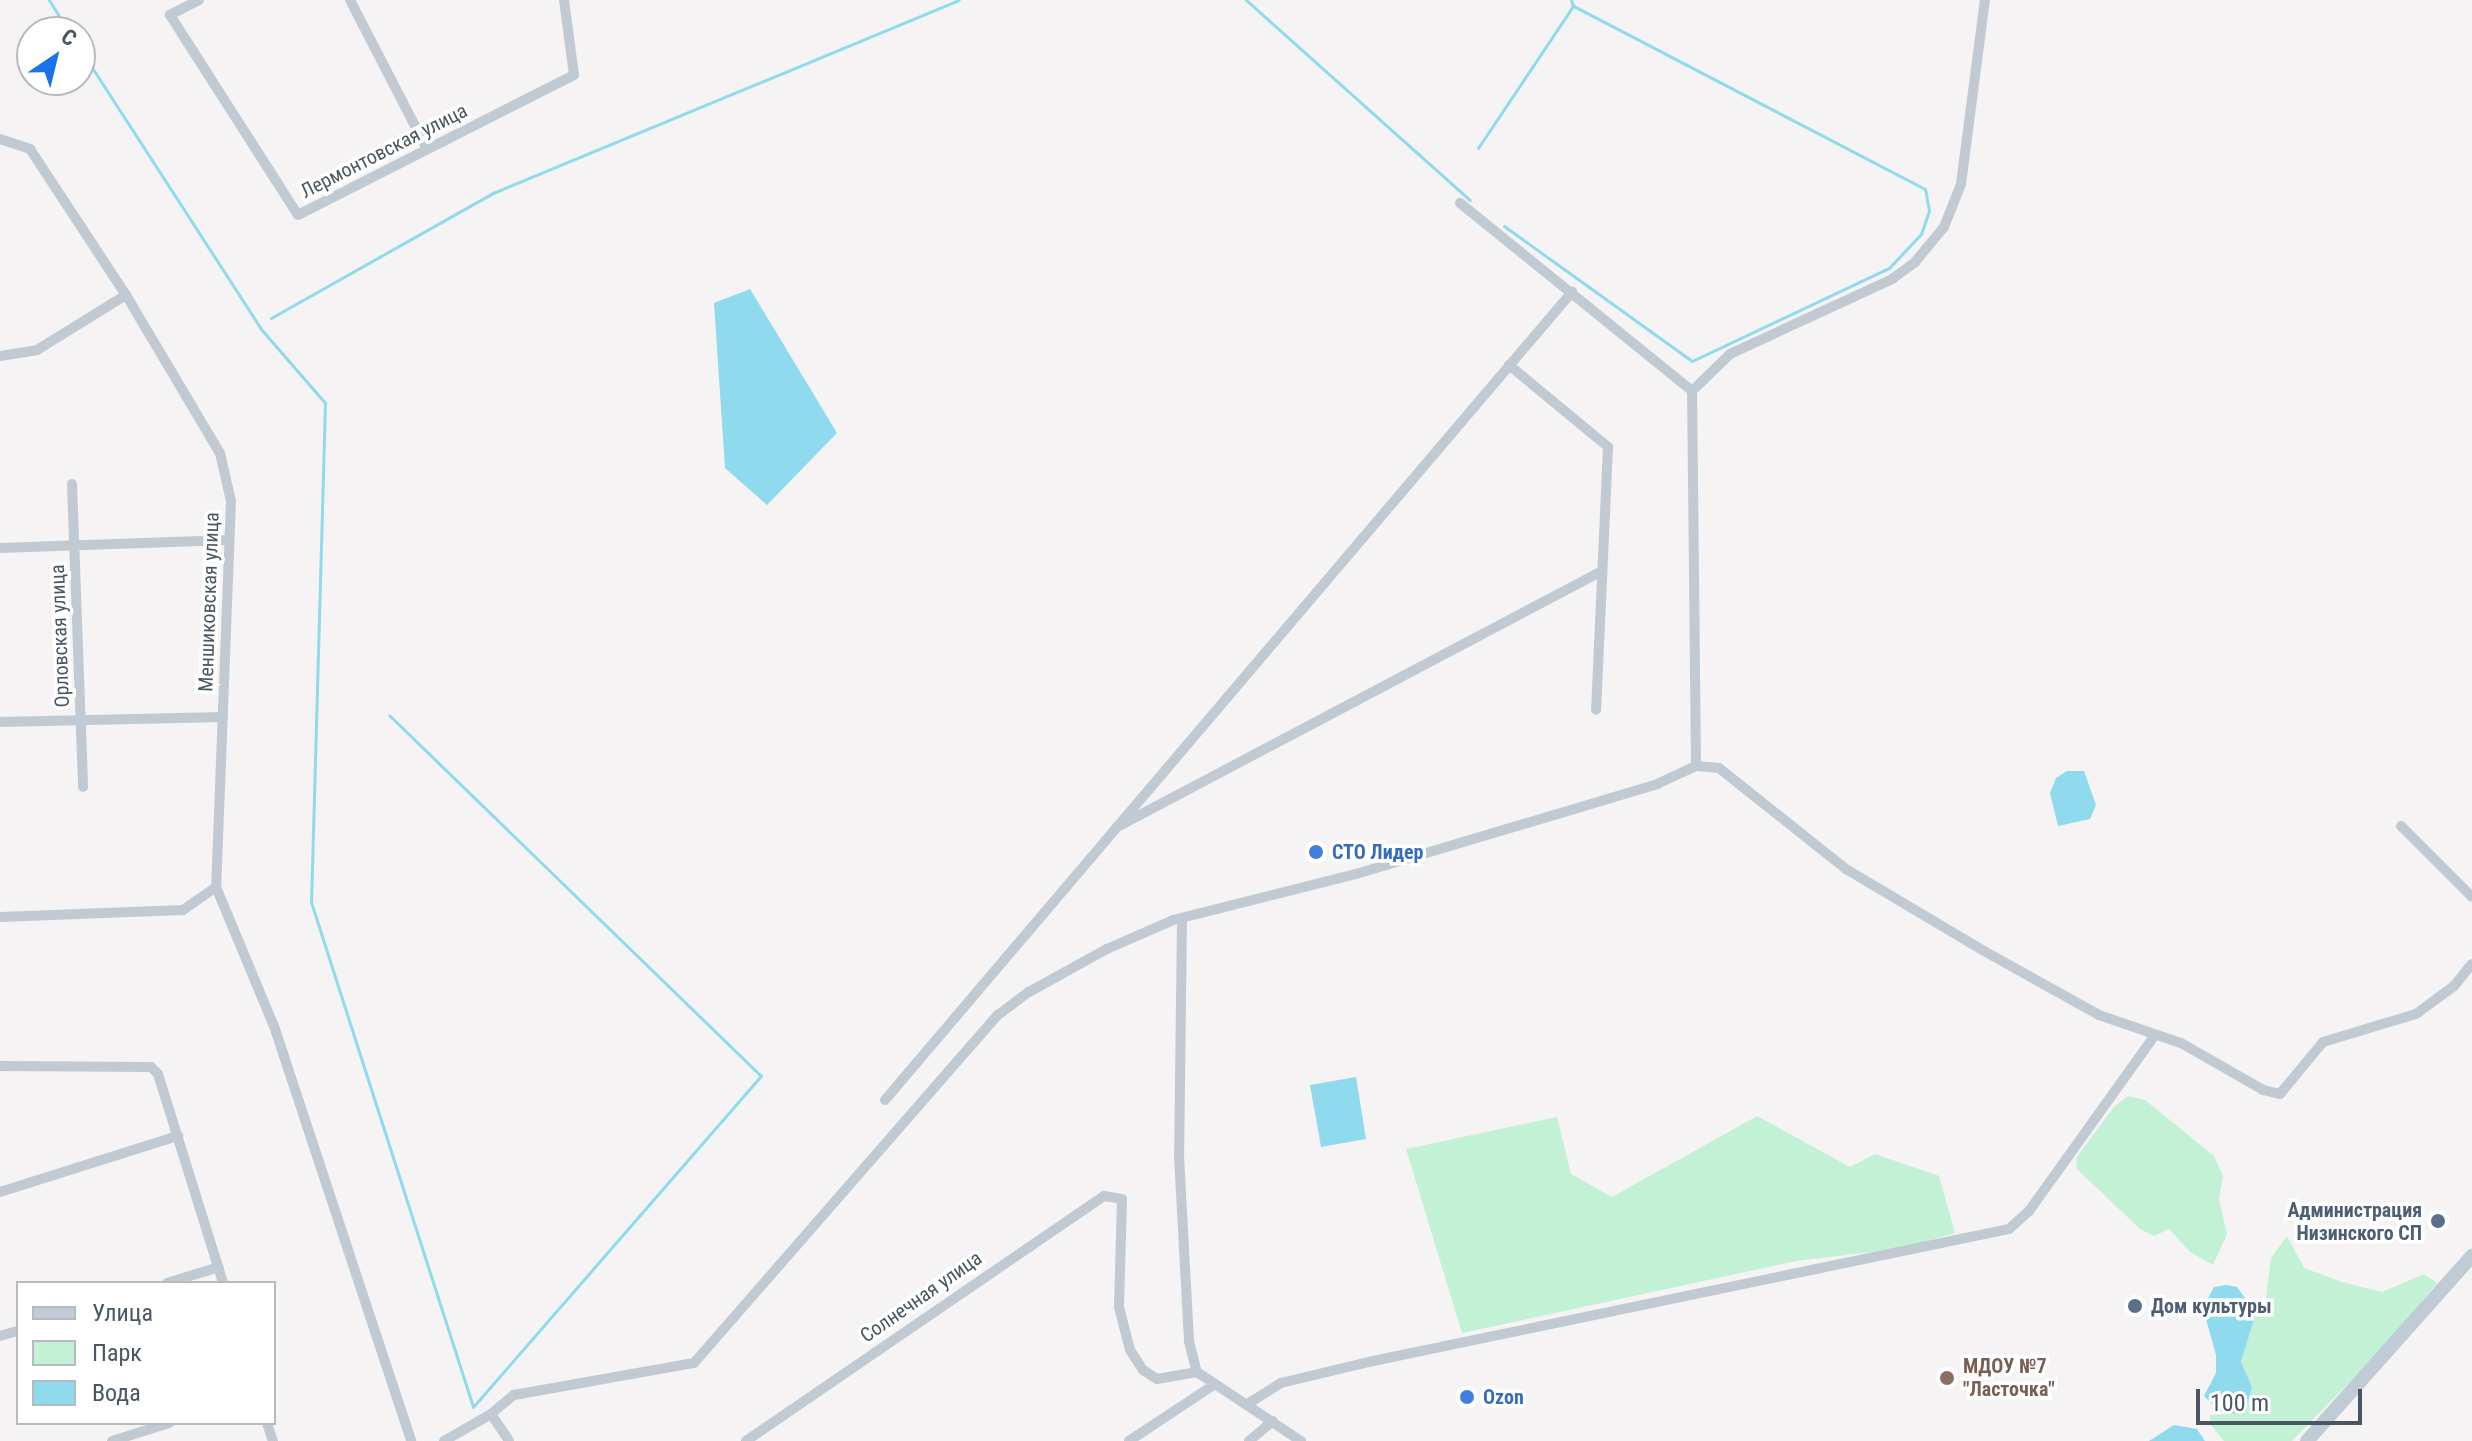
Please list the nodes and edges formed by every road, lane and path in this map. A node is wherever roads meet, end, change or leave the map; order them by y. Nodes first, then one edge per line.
1 (199, 0) edge
2 (350, 0) edge
3 (564, 0) edge
4 (1985, 0) edge
5 (0, 139) edge
6 (427, 149) junction
7 (1460, 203) dead end
8 (1572, 292) junction
9 (126, 295) junction
10 (0, 356) edge
11 (1509, 365) junction
12 (1692, 391) junction
13 (72, 484) dead end
14 (229, 540) junction
15 (74, 545) junction
16 (0, 548) edge
17 (1600, 572) junction
18 (1596, 710) dead end
19 (223, 717) junction
20 (81, 720) junction
21 (0, 722) edge
22 (1696, 766) junction
23 (83, 787) dead end
24 (2401, 826) dead end
25 (1112, 830) junction
26 (216, 887) junction
27 (2472, 897) edge
28 (0, 917) edge
29 (1182, 919) junction
30 (2472, 964) edge
31 (2155, 1035) junction
32 (0, 1066) edge
33 (885, 1100) dead end
34 (178, 1136) junction
35 (0, 1192) edge
36 (2472, 1256) edge
37 (219, 1267) junction
38 (174, 1281) edge
39 (222, 1281) edge
40 (1197, 1372) junction
41 (1215, 1384) junction
42 (1249, 1403) junction
43 (491, 1414) junction
44 (1273, 1421) junction
45 (163, 1425) edge
46 (112, 1441) edge
47 (411, 1441) edge
48 (444, 1441) edge
49 (509, 1441) edge
50 (746, 1441) edge
51 (1129, 1441) edge
52 (1249, 1441) edge
53 (1301, 1441) edge
54 (2307, 1441) edge

1 - 6 street, Лермонтовская улица
2 - 6 street
3 - 6 street, Лермонтовская улица
4 - 12 street
5 - 9 street, Меншиковская улица
7 - 8 street
8 - 11 street
8 - 12 street
9 - 10 street
9 - 14 street, Меншиковская улица
11 - 17 street
11 - 25 street
12 - 22 street
13 - 15 street, Орловская улица
14 - 15 street
14 - 19 street, Меншиковская улица
15 - 16 street
15 - 20 street, Орловская улица
17 - 18 street
17 - 25 street
19 - 20 street
19 - 26 street, Меншиковская улица
20 - 21 street
20 - 23 street, Орловская улица
22 - 29 street
22 - 31 street
24 - 27 street
25 - 33 street
26 - 28 street
26 - 47 street
29 - 40 street
29 - 43 street
30 - 31 street
31 - 42 street
32 - 34 street
34 - 35 street
34 - 37 street
36 - 54 street
37 - 38 street
37 - 39 street
40 - 41 street
40 - 50 street, Солнечная улица
41 - 42 street
41 - 51 street
42 - 44 street
43 - 48 street
43 - 49 street
44 - 52 street
44 - 53 street
45 - 46 street

